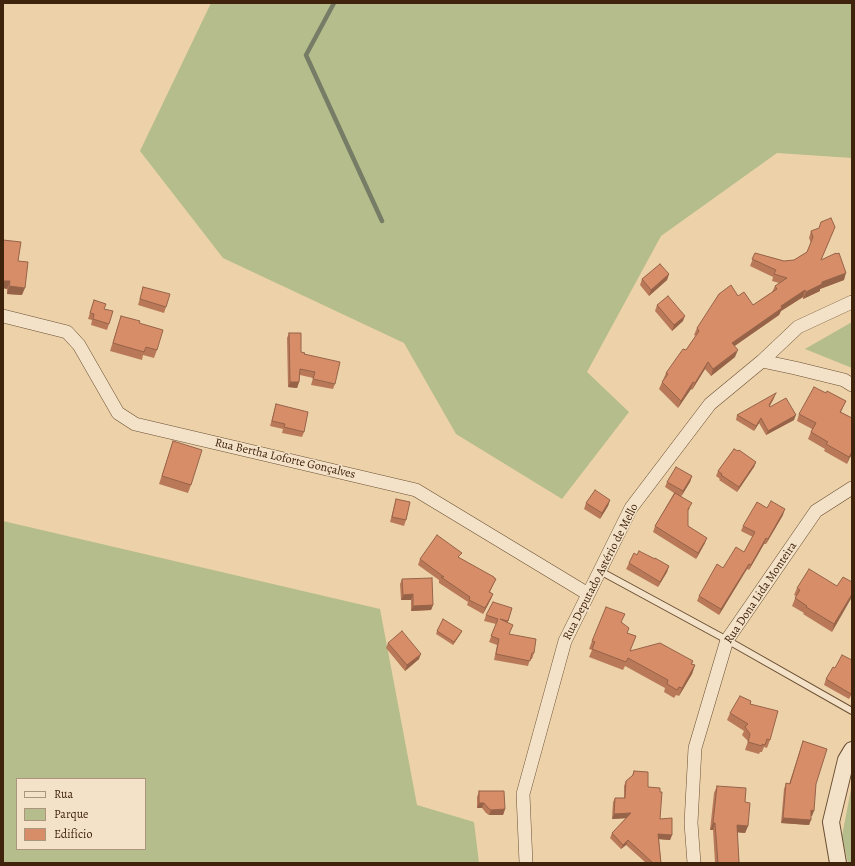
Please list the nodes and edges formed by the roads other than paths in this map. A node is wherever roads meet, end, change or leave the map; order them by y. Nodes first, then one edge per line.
1 (852, 302) edge
2 (3, 316) edge
3 (762, 361) junction
4 (852, 385) edge
5 (852, 488) edge
6 (600, 571) junction
7 (588, 594) junction
8 (727, 640) junction
9 (852, 711) edge
10 (852, 750) edge
11 (526, 863) edge
12 (694, 863) edge
13 (838, 863) edge

1 - 3 street, Rua Deputado Astério de Mello
2 - 7 street, Rua Bertha Loforte Gonçalves
3 - 4 street
3 - 6 street, Rua Deputado Astério de Mello
5 - 8 street, Rua Dona Lida Monteira
6 - 7 street, Rua Deputado Astério de Mello
6 - 8 lane
7 - 11 street, Rua Deputado Astério de Mello
8 - 9 lane
8 - 12 street, Rua Dona Lida Monteira
10 - 13 street

